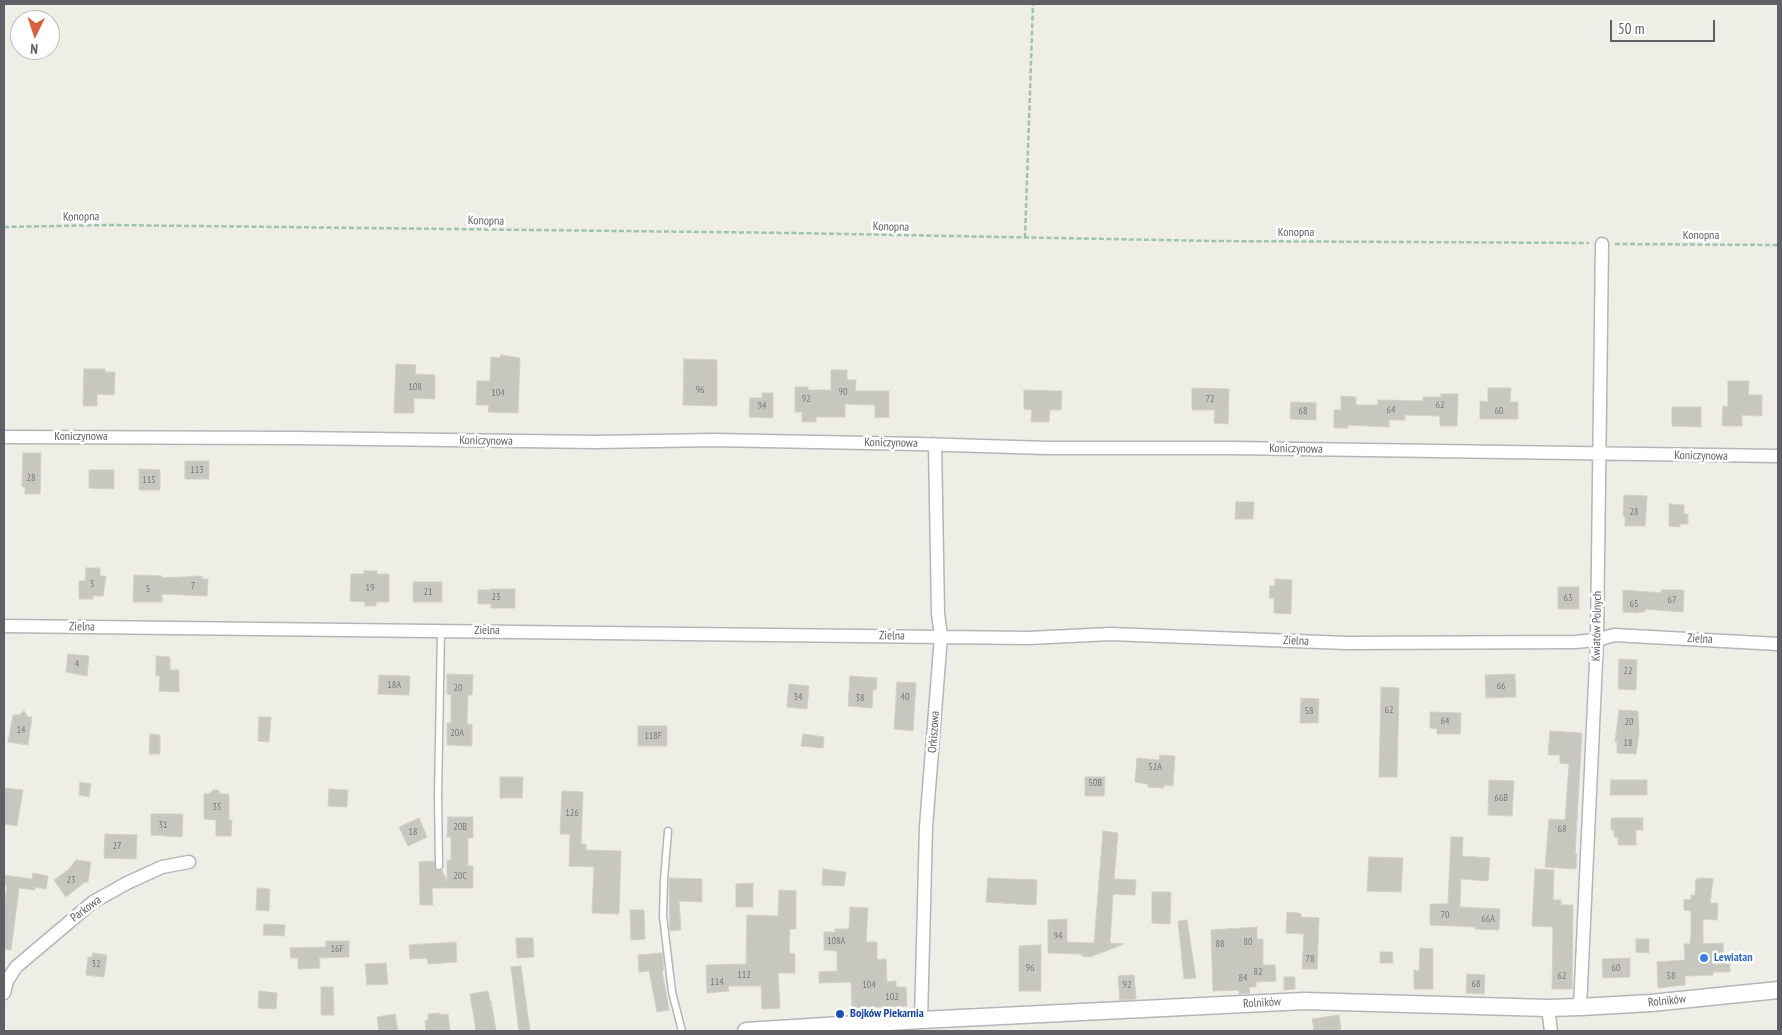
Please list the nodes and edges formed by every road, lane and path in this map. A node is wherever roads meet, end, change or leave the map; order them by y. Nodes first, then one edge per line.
1 (1034, 4) edge
2 (4, 227) edge
3 (1026, 238) junction
4 (1602, 244) junction
5 (1778, 245) edge
6 (4, 437) edge
7 (935, 444) junction
8 (1600, 454) junction
9 (1778, 456) edge
10 (4, 626) edge
11 (441, 632) junction
12 (941, 636) junction
13 (1597, 640) junction
14 (1778, 644) edge
15 (668, 830) dead end
16 (189, 862) dead end
17 (439, 866) dead end
18 (4, 989) edge
19 (1778, 990) edge
20 (1580, 1007) junction
21 (1548, 1008) junction
22 (921, 1020) junction
23 (682, 1031) edge
24 (746, 1031) edge
25 (1551, 1031) edge

1 - 3 path
2 - 3 path, Konopna
3 - 4 path, Konopna
4 - 5 path, Konopna
4 - 8 street, Kwiatów Polnych
6 - 7 street, Koniczynowa
7 - 8 street, Koniczynowa
7 - 12 street, Orkiszowa
8 - 9 street, Koniczynowa
8 - 13 street, Kwiatów Polnych
10 - 11 street, Zielna
11 - 12 street, Zielna
11 - 17 lane
12 - 13 street, Zielna
12 - 22 street, Orkiszowa
13 - 14 street, Zielna
13 - 20 street, Kwiatów Polnych
15 - 23 lane
16 - 18 street, Parkowa
19 - 20 street, Rolników
20 - 21 street, Rolników
21 - 22 street, Rolników
21 - 25 street
22 - 24 street, Rolników

